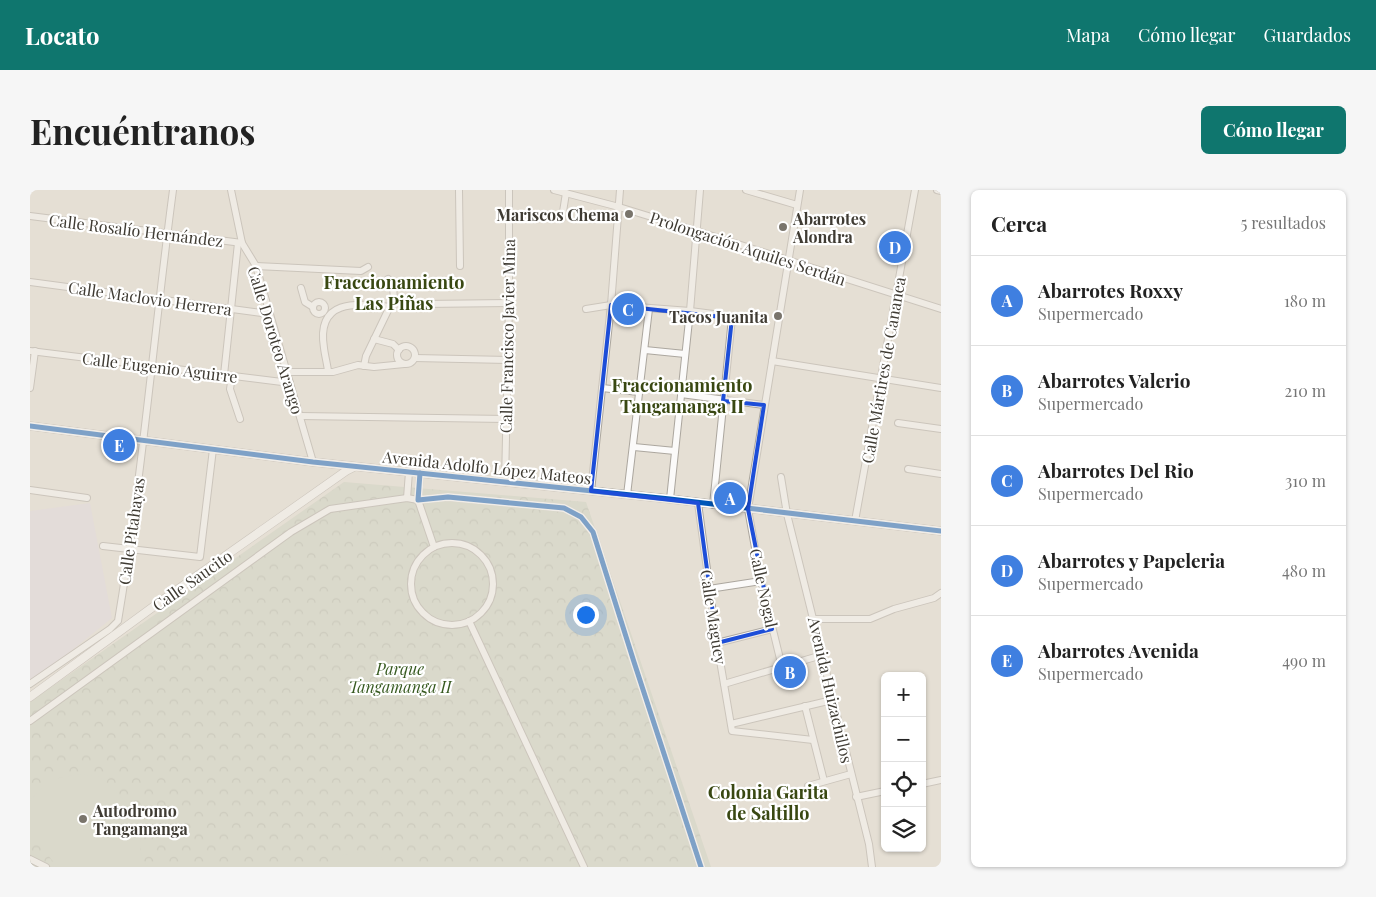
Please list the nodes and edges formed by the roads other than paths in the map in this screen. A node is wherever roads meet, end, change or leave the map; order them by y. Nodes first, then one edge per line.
1 (173, 190) edge
2 (231, 190) edge
3 (459, 190) edge
4 (509, 190) edge
5 (554, 190) edge
6 (620, 190) edge
7 (700, 190) edge
8 (746, 190) edge
9 (800, 190) edge
10 (915, 190) edge
11 (937, 190) edge
12 (941, 191) edge
13 (566, 193) junction
14 (797, 205) junction
15 (619, 207) junction
16 (30, 216) edge
17 (562, 218) dead end
18 (696, 231) junction
19 (167, 234) junction
20 (240, 243) junction
21 (788, 261) junction
22 (256, 266) junction
23 (460, 266) dead end
24 (368, 267) dead end
25 (388, 279) dead end
26 (30, 282) edge
27 (302, 288) dead end
28 (896, 295) junction
29 (158, 299) junction
30 (509, 303) junction
31 (423, 304) dead end
32 (611, 305) junction
33 (390, 307) junction
34 (231, 309) junction
35 (586, 309) dead end
36 (650, 309) junction
37 (941, 309) edge
38 (690, 312) junction
39 (269, 314) junction
40 (325, 314) junction
41 (732, 318) junction
42 (744, 318) dead end
43 (374, 339) junction
44 (399, 350) junction
45 (645, 350) junction
46 (32, 351) edge
47 (685, 354) junction
48 (415, 358) junction
49 (508, 360) junction
50 (772, 361) junction
51 (404, 364) junction
52 (152, 366) junction
53 (364, 366) junction
54 (328, 371) junction
55 (287, 372) junction
56 (224, 375) junction
57 (232, 376) junction
58 (881, 379) junction
59 (290, 384) junction
60 (30, 388) edge
61 (602, 388) junction
62 (941, 388) edge
63 (639, 392) junction
64 (681, 394) junction
65 (723, 401) junction
66 (764, 405) junction
67 (300, 416) junction
68 (240, 419) dead end
69 (506, 419) junction
70 (898, 423) dead end
71 (30, 426) edge
72 (941, 429) edge
73 (143, 440) junction
74 (634, 447) junction
75 (213, 449) junction
76 (675, 450) junction
77 (313, 462) junction
78 (328, 463) junction
79 (356, 466) junction
80 (908, 469) dead end
81 (409, 472) junction
82 (420, 473) junction
83 (941, 474) edge
84 (780, 477) dead end
85 (333, 480) junction
86 (505, 482) junction
87 (30, 490) edge
88 (591, 491) junction
89 (627, 495) junction
90 (87, 498) dead end
91 (407, 498) junction
92 (670, 499) junction
93 (418, 500) junction
94 (698, 503) junction
95 (713, 504) junction
96 (748, 509) junction
97 (787, 514) junction
98 (855, 521) junction
99 (941, 531) edge
100 (103, 546) dead end
101 (434, 548) junction
102 (130, 549) junction
103 (761, 581) junction
104 (709, 589) junction
105 (941, 593) edge
106 (814, 619) junction
107 (469, 621) junction
108 (772, 629) junction
109 (716, 643) junction
110 (822, 656) junction
111 (782, 668) junction
112 (30, 684) edge
113 (724, 684) junction
114 (30, 696) edge
115 (828, 701) dead end
116 (804, 706) junction
117 (30, 721) edge
118 (732, 728) junction
119 (814, 740) junction
120 (851, 774) junction
121 (941, 780) edge
122 (824, 781) junction
123 (926, 783) edge
124 (808, 786) dead end
125 (881, 792) edge
126 (856, 797) junction
127 (30, 859) edge
128 (46, 867) edge
129 (584, 867) edge
130 (701, 867) edge
131 (872, 867) edge

1 - 19 street, Calle Pitahayas
2 - 20 street, Calle Doroteo Arango
3 - 23 street
4 - 30 street, Calle Francisco Javier Mina
5 - 13 street, Prolongación Aquiles Serdán
6 - 15 street
7 - 18 street
8 - 14 street
9 - 14 street, Calle Nogal
10 - 28 street, Calle Mártires de Cananea
11 - 12 street
13 - 15 street, Prolongación Aquiles Serdán
13 - 17 street
14 - 21 street, Calle Nogal
15 - 18 street, Prolongación Aquiles Serdán
15 - 32 street
16 - 19 street, Calle Rosalío Hernández
18 - 21 street, Prolongación Aquiles Serdán
18 - 38 street
19 - 20 street, Calle Rosalío Hernández
19 - 29 street, Calle Pitahayas
20 - 22 street, Calle Doroteo Arango
20 - 34 street, Calle Doroteo Arango
21 - 28 street, Prolongación Aquiles Serdán
21 - 50 street, Calle Nogal
22 - 24 street
22 - 39 street, Calle Doroteo Arango
25 - 33 street
26 - 29 street, Calle Maclovio Herrera
27 - 40 street
28 - 37 street, Prolongación Aquiles Serdán
28 - 58 street, Calle Mártires de Cananea
29 - 34 street, Calle Maclovio Herrera
29 - 52 street, Calle Pitahayas
30 - 31 street
30 - 49 street, Calle Francisco Javier Mina
32 - 35 street
32 - 36 street
32 - 61 street
33 - 40 street
33 - 43 street
34 - 39 street, Calle Maclovio Herrera
34 - 56 street, Calle Doroteo Arango
36 - 38 street
36 - 45 street
38 - 41 street
38 - 47 street
39 - 55 street, Calle Doroteo Arango
40 - 54 street
41 - 42 street
41 - 65 street
43 - 44 street
43 - 53 street
44 - 48 street
44 - 51 street
45 - 47 street
45 - 63 street
46 - 52 street, Calle Eugenio Aguirre
46 - 60 street
47 - 64 street
48 - 49 street
48 - 51 street
49 - 69 street, Calle Francisco Javier Mina
50 - 58 street
50 - 66 street, Calle Nogal
51 - 53 street
52 - 56 street, Calle Eugenio Aguirre
52 - 73 street, Calle Pitahayas
53 - 54 street
54 - 55 street
55 - 59 street, Calle Doroteo Arango
56 - 57 street, Calle Eugenio Aguirre
57 - 59 street, Calle Eugenio Aguirre
57 - 68 street
58 - 62 street
58 - 98 street, Calle Mártires de Cananea
59 - 67 street, Calle Doroteo Arango
61 - 63 street
61 - 88 street
63 - 74 street
64 - 65 street
64 - 76 street
65 - 66 street
65 - 95 street
66 - 96 street, Calle Nogal
67 - 69 street
67 - 77 street, Calle Doroteo Arango
69 - 86 street, Calle Francisco Javier Mina
70 - 72 street
71 - 73 street, Avenida Adolfo López Mateos
73 - 75 street, Avenida Adolfo López Mateos
73 - 102 street, Calle Pitahayas
74 - 76 street
74 - 89 street
75 - 77 street, Avenida Adolfo López Mateos
75 - 102 street
76 - 92 street
77 - 78 street, Avenida Adolfo López Mateos
78 - 79 street, Avenida Adolfo López Mateos
78 - 85 street
79 - 81 street, Avenida Adolfo López Mateos
79 - 85 street, Calle Saucito
80 - 83 street
81 - 82 street, Avenida Adolfo López Mateos
81 - 91 street
82 - 86 street, Avenida Adolfo López Mateos
82 - 93 street
84 - 97 street, Avenida Huizachillos
85 - 114 street, Calle Saucito
86 - 88 street, Avenida Adolfo López Mateos
87 - 90 street
88 - 89 street, Avenida Adolfo López Mateos
89 - 92 street, Avenida Adolfo López Mateos
91 - 93 street
91 - 117 street
92 - 94 street, Avenida Adolfo López Mateos
93 - 101 street
93 - 130 street
94 - 95 street, Avenida Adolfo López Mateos
94 - 104 street, Calle Maguey
95 - 96 street, Avenida Adolfo López Mateos
96 - 97 street, Avenida Adolfo López Mateos
96 - 103 street, Calle Nogal
97 - 98 street, Avenida Adolfo López Mateos
97 - 106 street, Avenida Huizachillos
98 - 99 street, Avenida Adolfo López Mateos
100 - 102 street
101 - 107 street
101 - 107 street
102 - 112 street, Calle Pitahayas
103 - 104 street
103 - 108 street, Calle Nogal
104 - 109 street, Calle Maguey
105 - 106 street
106 - 110 street, Avenida Huizachillos
107 - 129 street
108 - 109 street
108 - 111 street, Calle Nogal
109 - 113 street, Calle Maguey
110 - 111 street
110 - 120 street, Avenida Huizachillos
111 - 113 street
113 - 118 street, Calle Maguey
115 - 116 street
116 - 118 street
116 - 119 street
118 - 119 street
119 - 122 street
120 - 122 street
120 - 126 street, Avenida Huizachillos
121 - 123 street
122 - 124 street
125 - 126 street
126 - 131 street, Avenida Huizachillos
127 - 128 street

